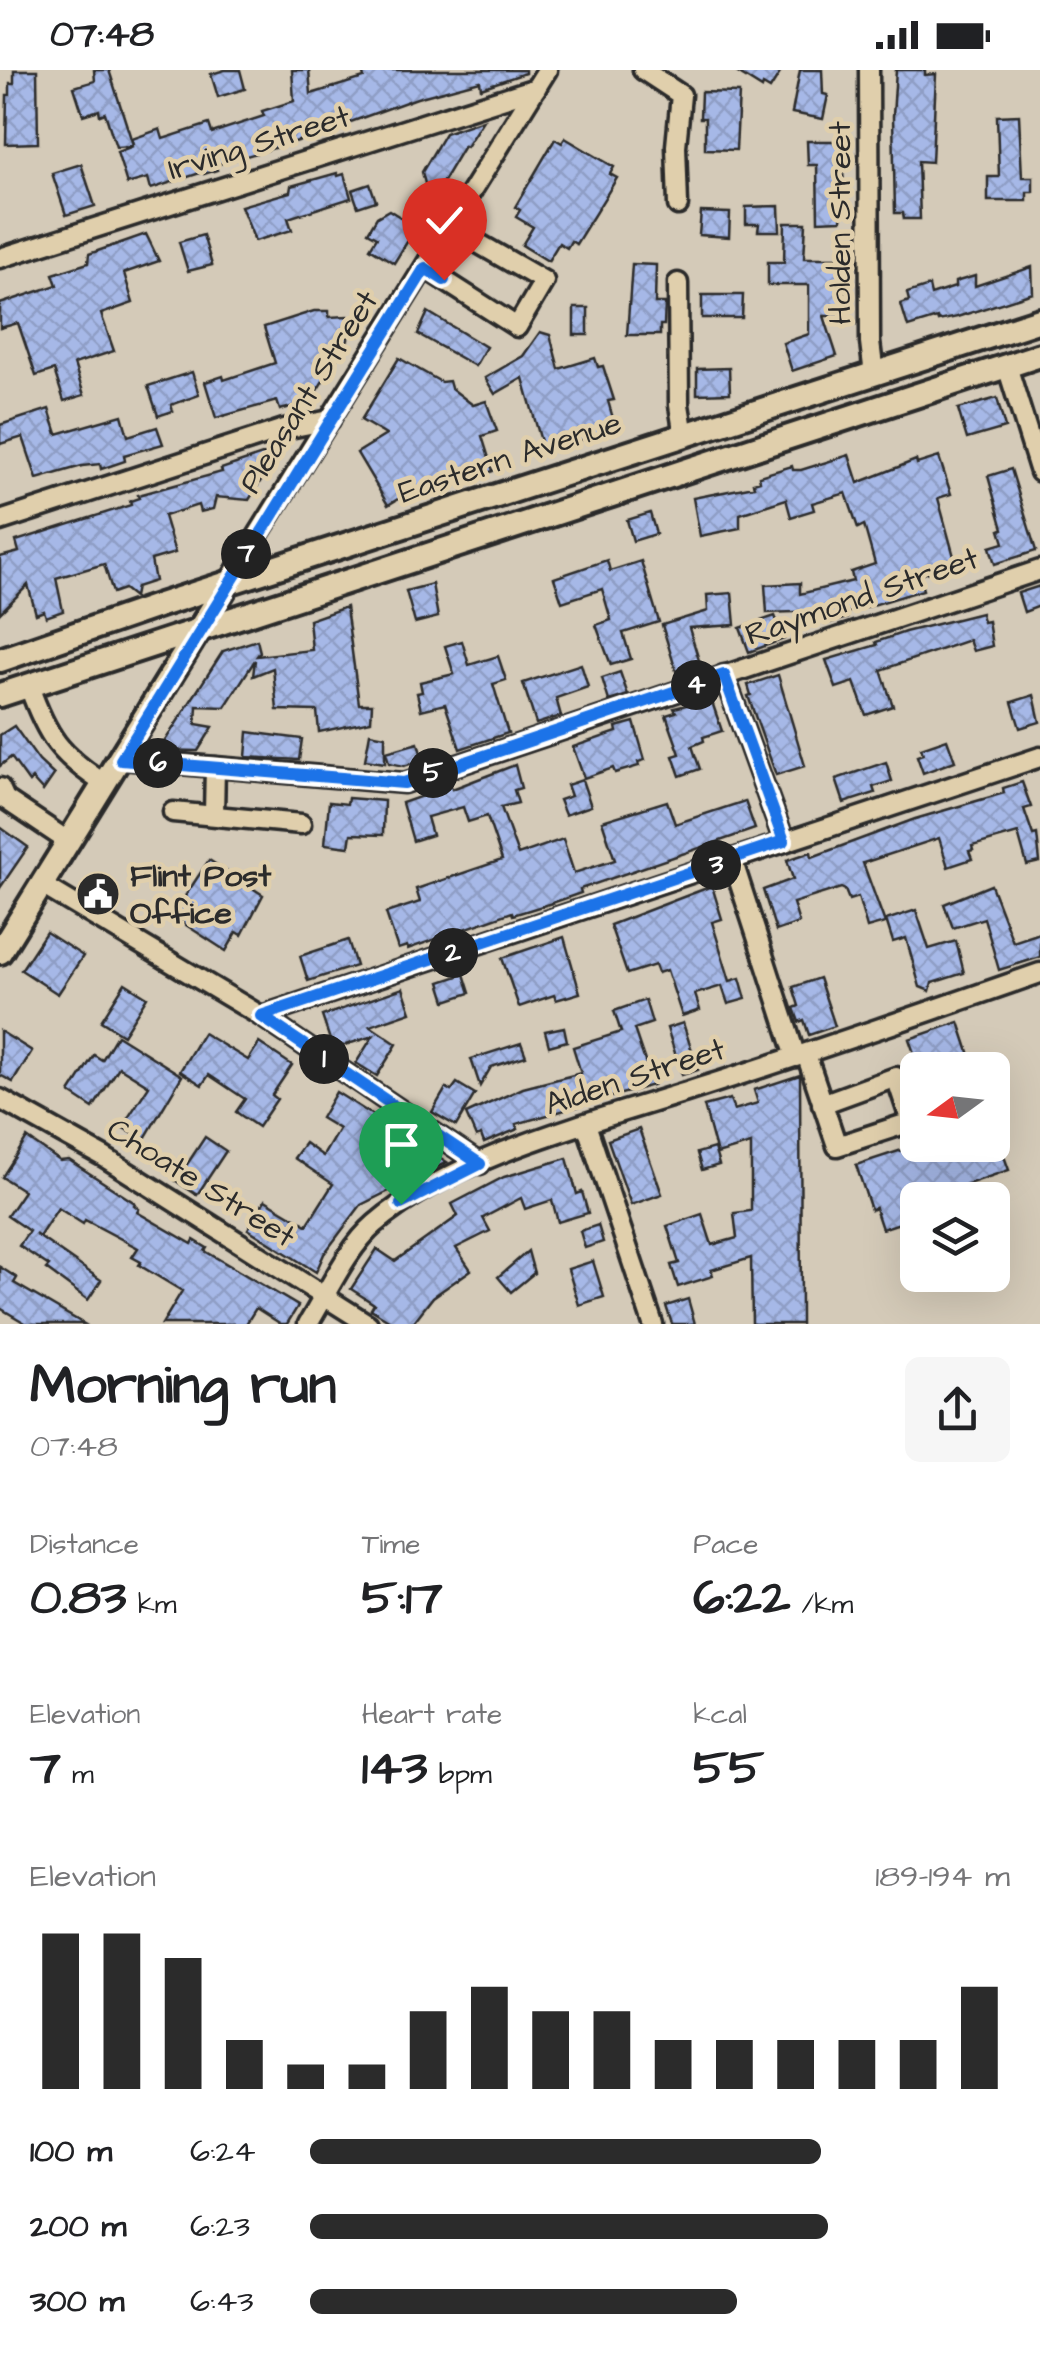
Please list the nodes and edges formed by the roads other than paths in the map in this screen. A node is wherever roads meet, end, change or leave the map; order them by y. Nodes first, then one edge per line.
1 (547, 70) edge
2 (643, 70) edge
3 (870, 70) edge
4 (536, 88) junction
5 (678, 205) dead end
6 (450, 226) junction
7 (0, 258) edge
8 (425, 268) junction
9 (678, 284) dead end
10 (1040, 320) edge
11 (1040, 356) edge
12 (1007, 366) junction
13 (874, 374) junction
14 (330, 420) junction
15 (684, 436) junction
16 (1040, 472) edge
17 (0, 521) edge
18 (1040, 570) edge
19 (228, 583) junction
20 (202, 629) junction
21 (0, 660) edge
22 (724, 675) junction
23 (29, 686) junction
24 (0, 695) edge
25 (1040, 757) edge
26 (121, 760) junction
27 (215, 767) junction
28 (106, 784) junction
29 (0, 788) edge
30 (174, 812) dead end
31 (214, 813) junction
32 (301, 824) dead end
33 (784, 841) junction
34 (69, 842) junction
35 (732, 859) junction
36 (42, 885) junction
37 (0, 952) edge
38 (1040, 973) edge
39 (261, 1016) junction
40 (801, 1055) junction
41 (0, 1099) edge
42 (822, 1104) junction
43 (586, 1124) junction
44 (480, 1164) junction
45 (326, 1296) junction
46 (308, 1324) edge
47 (368, 1324) edge
48 (653, 1324) edge

1 - 4 street, Pleasant Street
2 - 5 street
3 - 13 street, Holden Street
4 - 6 street, Pleasant Street
4 - 7 street, Irving Street
6 - 8 street, Pleasant Street
6 - 8 street
8 - 14 street, Pleasant Street
9 - 15 street
10 - 13 main road, Eastern Avenue
11 - 12 main road, Eastern Avenue
12 - 16 street
12 - 20 main road, Eastern Avenue
13 - 15 main road, Eastern Avenue
14 - 17 street
14 - 19 street, Pleasant Street
15 - 19 main road, Eastern Avenue
18 - 22 street, Raymond Street
19 - 20 main road, Pleasant Street
19 - 21 main road, Eastern Avenue
20 - 23 main road, Eastern Avenue
20 - 26 main road, Pleasant Street
22 - 27 street, Raymond Street
22 - 33 street
23 - 24 main road, Eastern Avenue
23 - 28 street
25 - 33 street
26 - 27 street, Raymond Street
26 - 28 main road, Pleasant Street
27 - 31 street
28 - 34 main road, Pleasant Street
29 - 34 street
30 - 31 street
31 - 32 street
33 - 35 street
34 - 36 main road, Pleasant Street
35 - 39 street
35 - 40 street
36 - 37 main road, Pleasant Street
36 - 39 street
38 - 40 street, Alden Street
39 - 44 street
40 - 42 street
40 - 43 street, Alden Street
41 - 45 street, Choate Street
42 - 42 street
43 - 44 street, Alden Street
43 - 48 street
44 - 45 street, Alden Street
45 - 46 street, Alden Street
45 - 47 street, Choate Street

